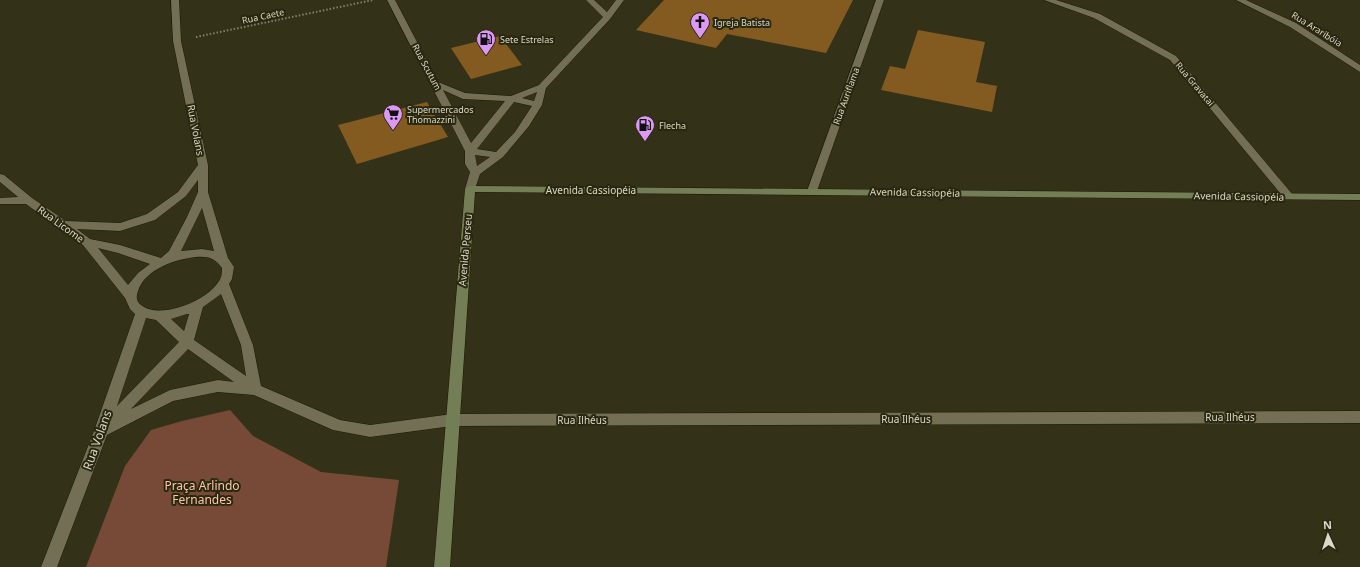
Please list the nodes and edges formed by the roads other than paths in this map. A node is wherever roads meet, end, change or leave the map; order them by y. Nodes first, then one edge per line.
1 (175, 0) edge
2 (391, 0) edge
3 (590, 0) edge
4 (620, 0) edge
5 (880, 0) edge
6 (1048, 0) edge
7 (1240, 0) edge
8 (607, 17) junction
9 (1360, 69) edge
10 (436, 84) junction
11 (542, 87) junction
12 (512, 100) junction
13 (537, 104) junction
14 (470, 151) junction
15 (499, 155) junction
16 (203, 165) junction
17 (475, 172) junction
18 (0, 177) edge
19 (470, 189) junction
20 (812, 191) junction
21 (203, 192) junction
22 (1289, 196) junction
23 (1360, 197) edge
24 (28, 200) junction
25 (0, 201) edge
26 (64, 225) junction
27 (87, 242) junction
28 (222, 258) junction
29 (165, 261) junction
30 (223, 285) junction
31 (130, 297) junction
32 (197, 306) junction
33 (142, 312) junction
34 (160, 316) junction
35 (187, 342) junction
36 (255, 389) junction
37 (1360, 416) edge
38 (452, 420) junction
39 (101, 431) junction
40 (49, 567) edge
41 (442, 567) edge

1 - 16 street, Rua Volans
2 - 10 street, Rua Scutum
3 - 8 street
4 - 8 street
5 - 20 street, Rua Auriflama
6 - 22 street, Rua Gravatai
7 - 9 street, Rua Araribóia
8 - 11 street
10 - 12 street
10 - 14 street, Rua Scutum
11 - 12 street
11 - 13 street
12 - 13 street
12 - 14 street
13 - 15 street
14 - 15 street
14 - 17 street
15 - 17 street
16 - 21 street, Rua Volans
16 - 26 street
17 - 19 street, Avenida Perseu
18 - 24 street, Rua Licome
19 - 20 street, Avenida Cassiopéia
19 - 38 street, Avenida Perseu
20 - 22 street, Avenida Cassiopéia
21 - 28 street, Rua Volans
21 - 29 street
22 - 23 street, Avenida Cassiopéia
24 - 25 street
24 - 26 street, Rua Licome
26 - 27 street, Rua Licome
27 - 29 street
27 - 31 street, Rua Licome
28 - 29 street
28 - 30 street, Rua Volans
29 - 31 street
30 - 32 street
30 - 36 street
31 - 33 street, Rua Licome
32 - 34 street
32 - 35 street
33 - 34 street
33 - 39 street, Rua Volans
34 - 35 street
35 - 36 street
35 - 39 street
36 - 38 street
36 - 39 street
37 - 38 street, Rua Ilhéus
38 - 41 street, Avenida Perseu
39 - 40 street, Rua Volans

